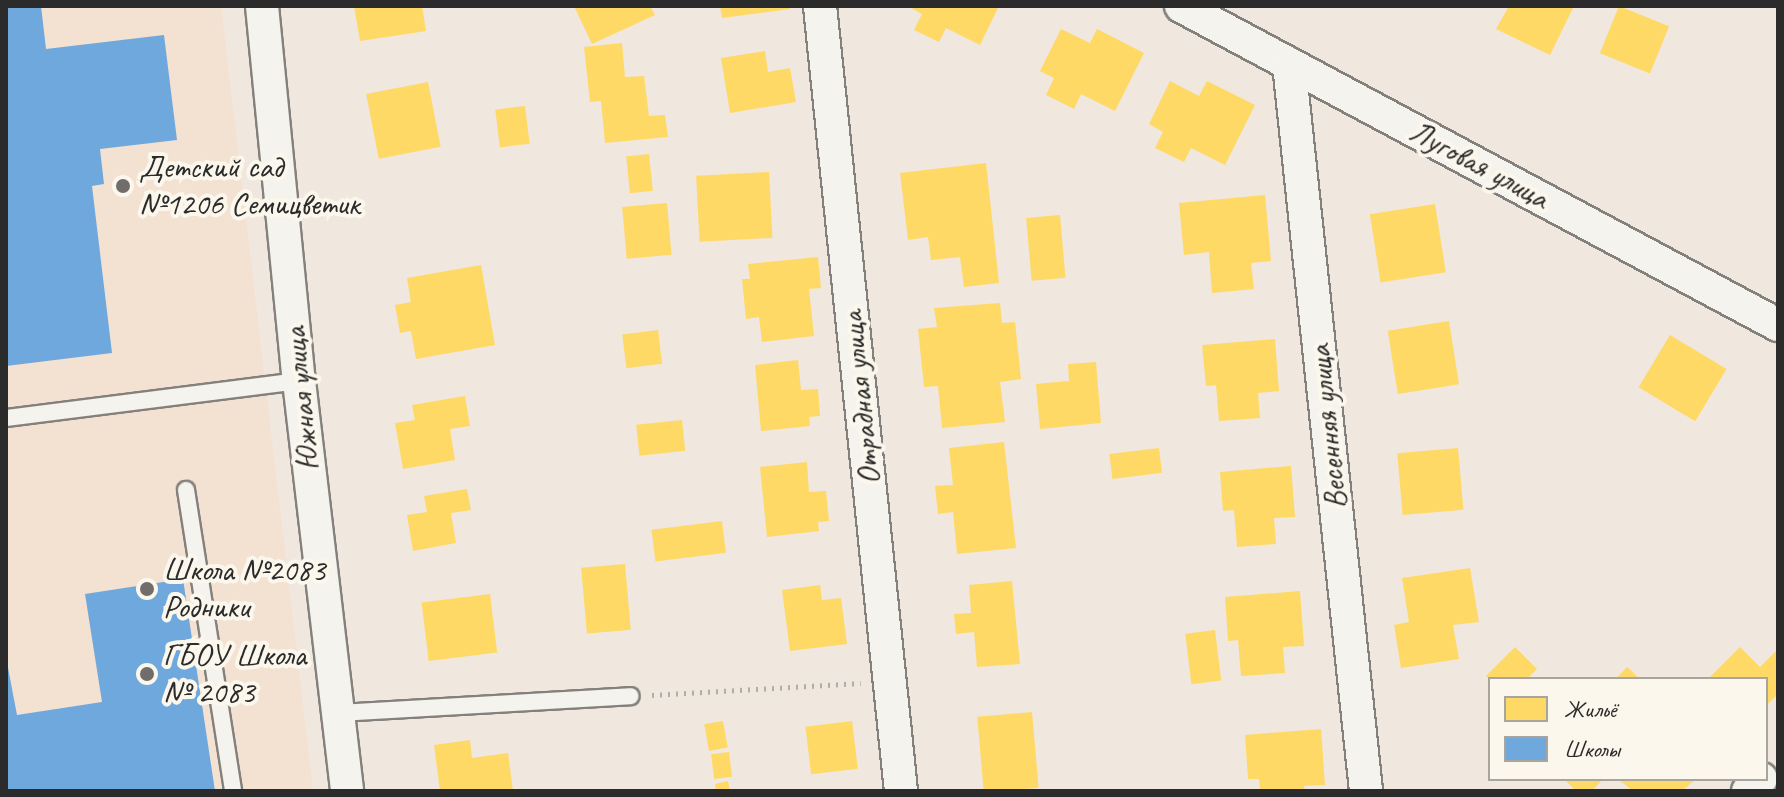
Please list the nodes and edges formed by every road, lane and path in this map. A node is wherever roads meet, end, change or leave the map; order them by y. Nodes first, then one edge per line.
1 (262, 6) edge
2 (820, 6) edge
3 (1181, 6) edge
4 (1289, 64) junction
5 (1778, 325) edge
6 (299, 381) junction
7 (6, 418) edge
8 (186, 490) dead end
9 (890, 682) junction
10 (631, 696) joint
11 (338, 713) junction
12 (233, 791) edge
13 (347, 791) edge
14 (901, 791) edge
15 (1366, 791) edge

1 - 6 street, Южная улица
2 - 9 street, Отрадная улица
3 - 4 street, Луговая улица
4 - 5 street, Луговая улица
4 - 15 street, Весенняя улица
6 - 7 lane
6 - 11 street, Южная улица
8 - 12 lane
9 - 10 path
9 - 14 street, Отрадная улица
10 - 11 lane
11 - 13 street, Южная улица

